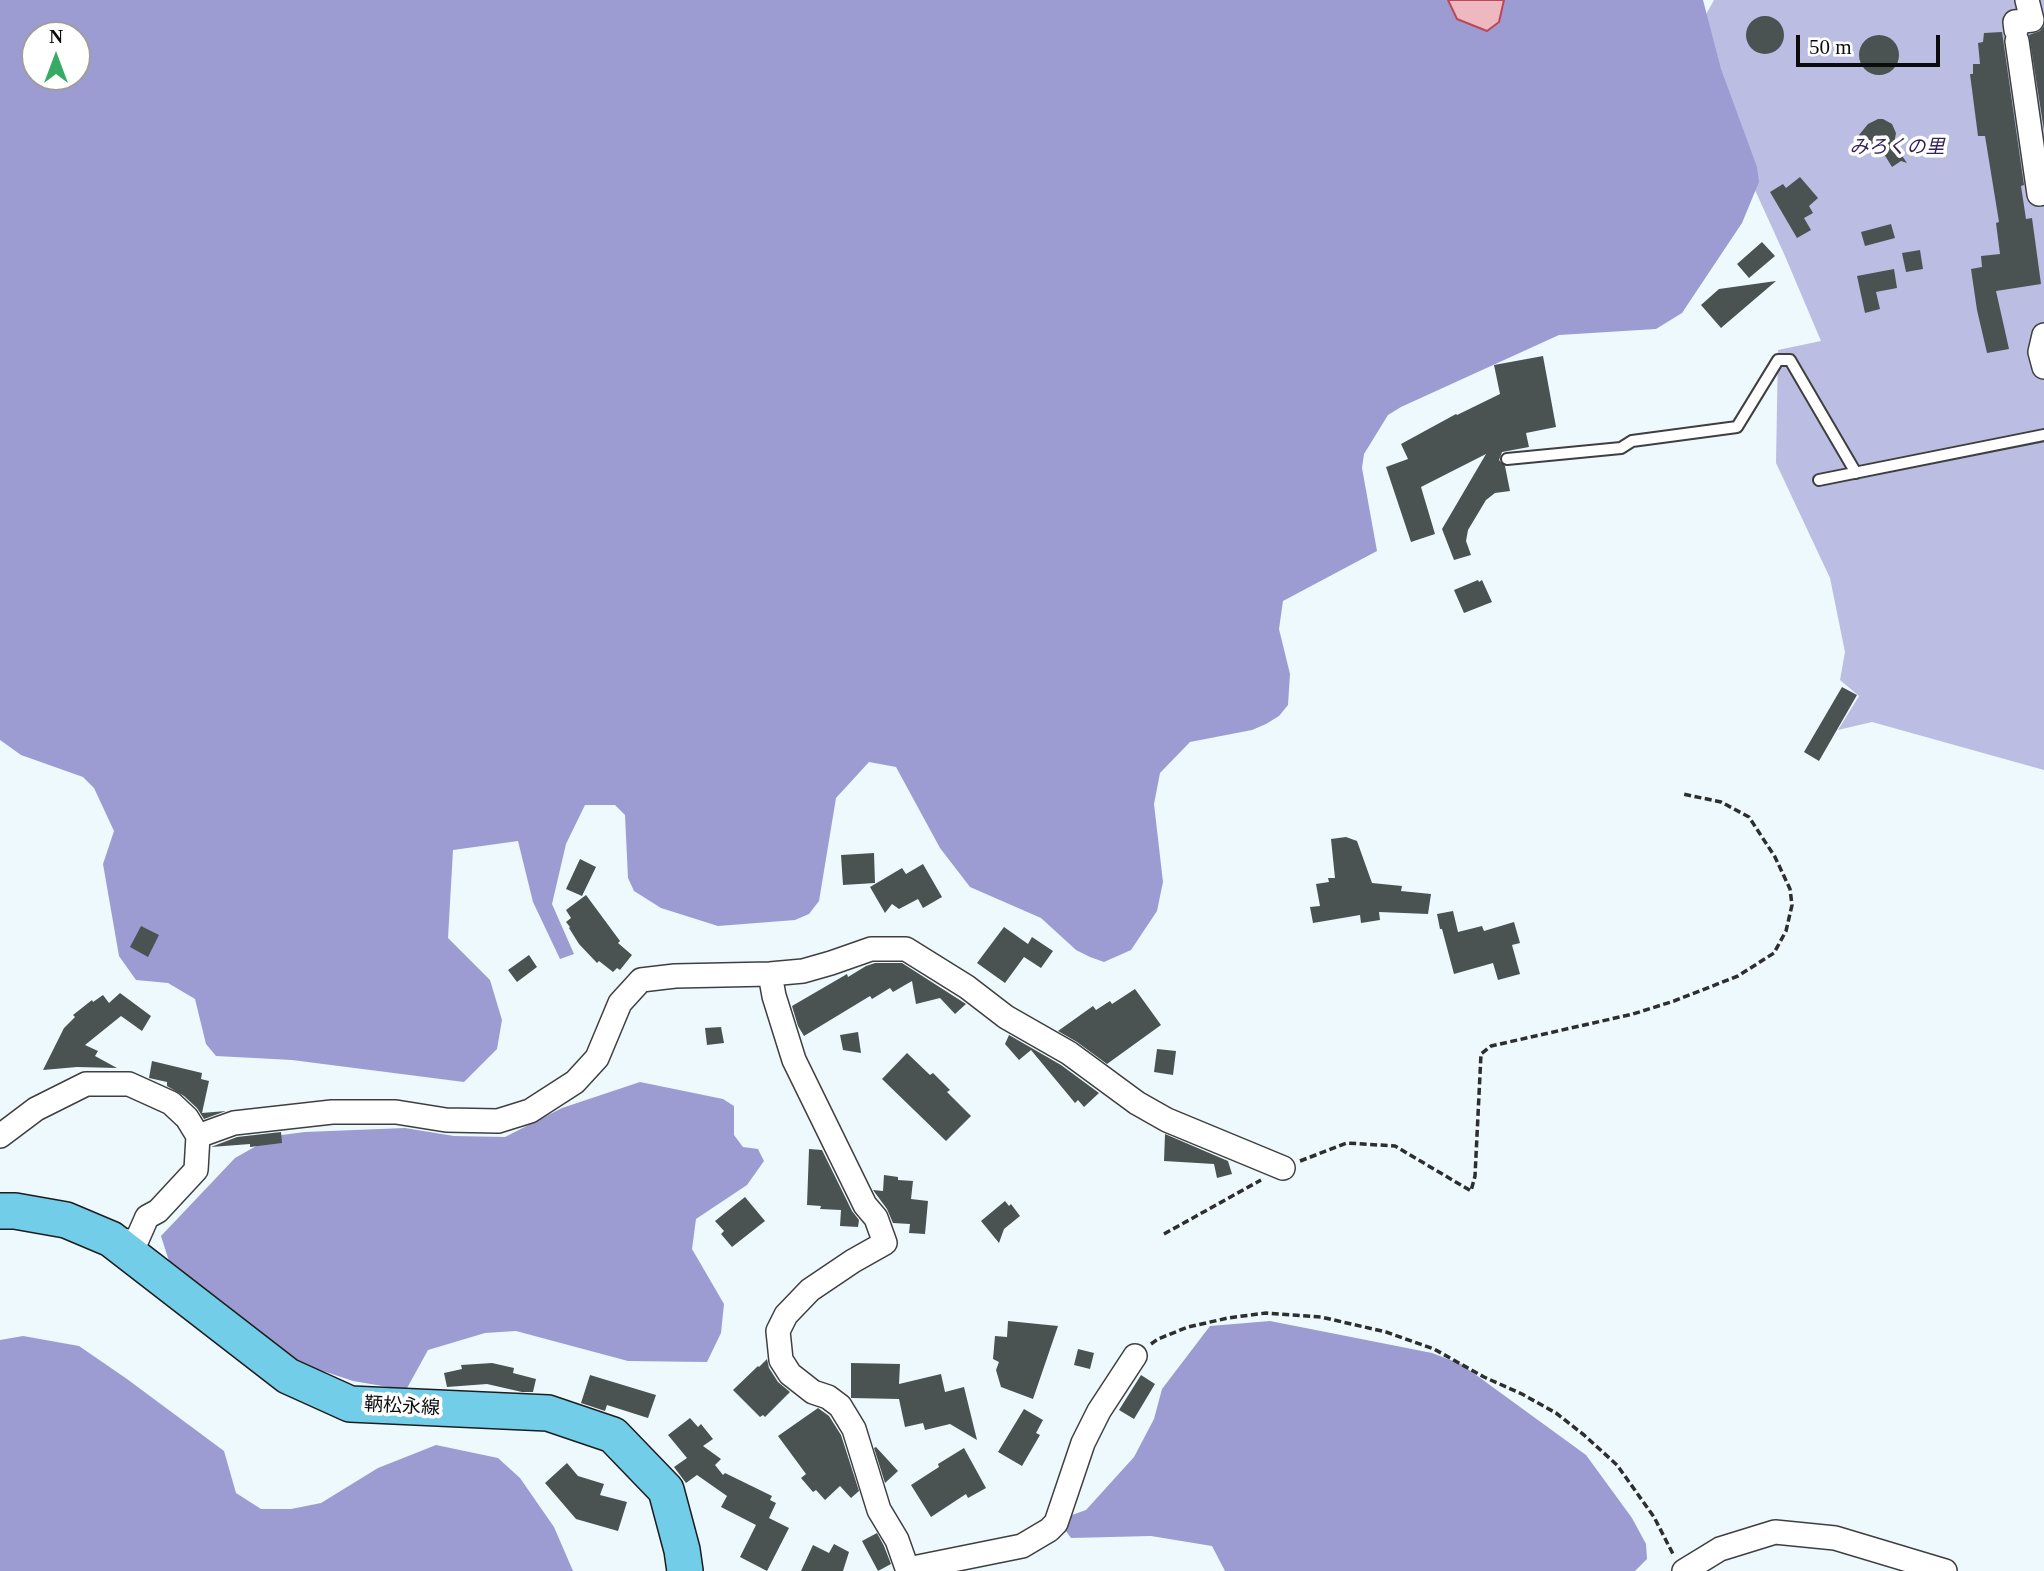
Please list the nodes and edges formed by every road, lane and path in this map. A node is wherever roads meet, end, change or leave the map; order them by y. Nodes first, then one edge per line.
1 (2027, 22) edge
2 (2044, 193) edge
3 (2044, 335) edge
4 (2044, 367) edge
5 (2044, 435) edge
6 (1507, 459) dead end
7 (1856, 473) junction
8 (1819, 480) dead end
9 (1683, 794) dead end
10 (770, 974) junction
11 (0, 1136) edge
12 (198, 1136) junction
13 (1283, 1168) junction
14 (0, 1212) edge
15 (1164, 1234) dead end
16 (111, 1239) junction
17 (1135, 1356) joint
18 (1680, 1566) edge
19 (908, 1570) edge
20 (685, 1571) edge
21 (1945, 1571) edge

1 - 2 street
3 - 4 street
5 - 7 lane
6 - 7 lane
7 - 8 lane
9 - 13 path
10 - 12 street
10 - 13 street
10 - 19 street
11 - 12 street
12 - 16 street
13 - 15 path
14 - 16 main road, 鞆松永線
16 - 20 main road, 鞆松永線
17 - 18 path
17 - 19 street
18 - 21 street

